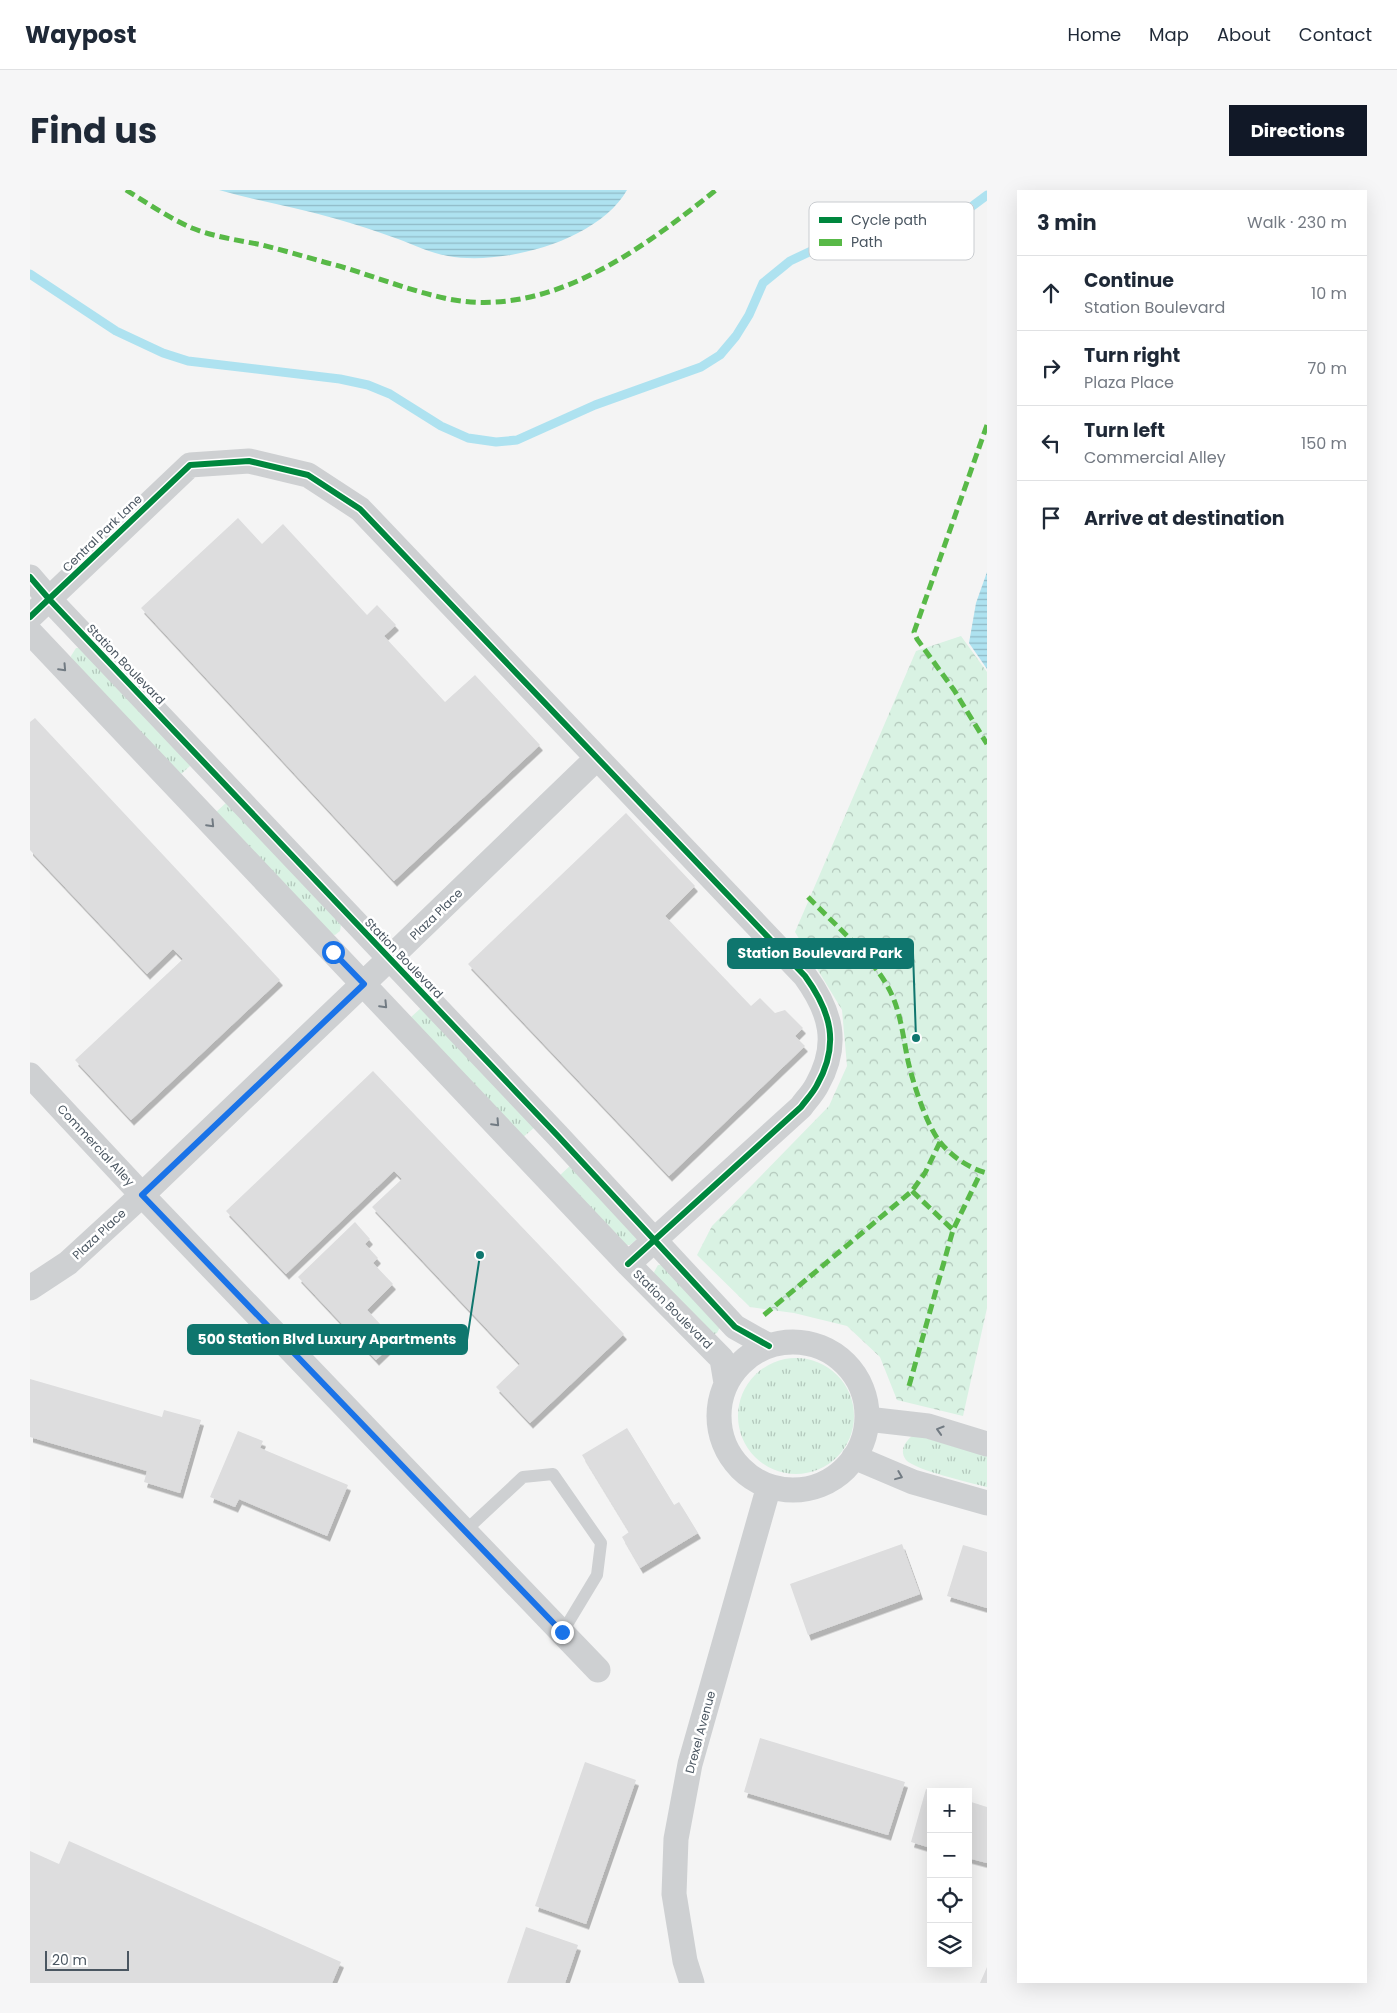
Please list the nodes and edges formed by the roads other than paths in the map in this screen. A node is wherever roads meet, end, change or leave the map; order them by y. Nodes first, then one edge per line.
1 (30, 577) edge
2 (49, 599) junction
3 (30, 617) edge
4 (30, 632) edge
5 (597, 758) junction
6 (215, 774) junction
7 (187, 800) junction
8 (389, 959) junction
9 (364, 984) junction
10 (30, 1074) edge
11 (557, 1135) junction
12 (530, 1159) junction
13 (142, 1195) junction
14 (654, 1238) junction
15 (628, 1264) junction
16 (30, 1288) edge
17 (770, 1346) junction
18 (726, 1383) junction
19 (867, 1419) junction
20 (987, 1444) edge
21 (854, 1457) junction
22 (769, 1486) junction
23 (987, 1503) edge
24 (465, 1531) junction
25 (562, 1632) junction
26 (598, 1670) dead end
27 (692, 1983) edge

1 - 2 street, Station Boulevard
2 - 3 street, Central Park Lane
2 - 5 street, Central Park Lane
2 - 6 street, Station Boulevard
4 -> 7 street, Station Boulevard
5 - 8 street, Plaza Place
5 - 14 street
6 - 7 street
6 - 8 street, Station Boulevard
7 -> 9 street, Station Boulevard
8 - 9 street, Plaza Place
8 - 11 street, Station Boulevard
9 -> 12 street, Station Boulevard
9 - 13 street, Plaza Place
10 - 13 street, Commercial Alley
11 - 12 street
11 - 14 street, Station Boulevard
12 - 15 street, Station Boulevard
13 - 16 street, Plaza Place
13 - 24 street, Commercial Alley
14 - 15 street
14 - 17 street, Station Boulevard
15 - 18 street, Station Boulevard
17 - 18 street
17 - 19 street
18 - 22 street
20 -> 19 street
19 - 21 street
21 - 22 street
21 -> 23 street
22 - 27 street, Drexel Avenue
24 - 25 street, Commercial Alley
24 - 25 lane
25 - 26 street, Commercial Alley

